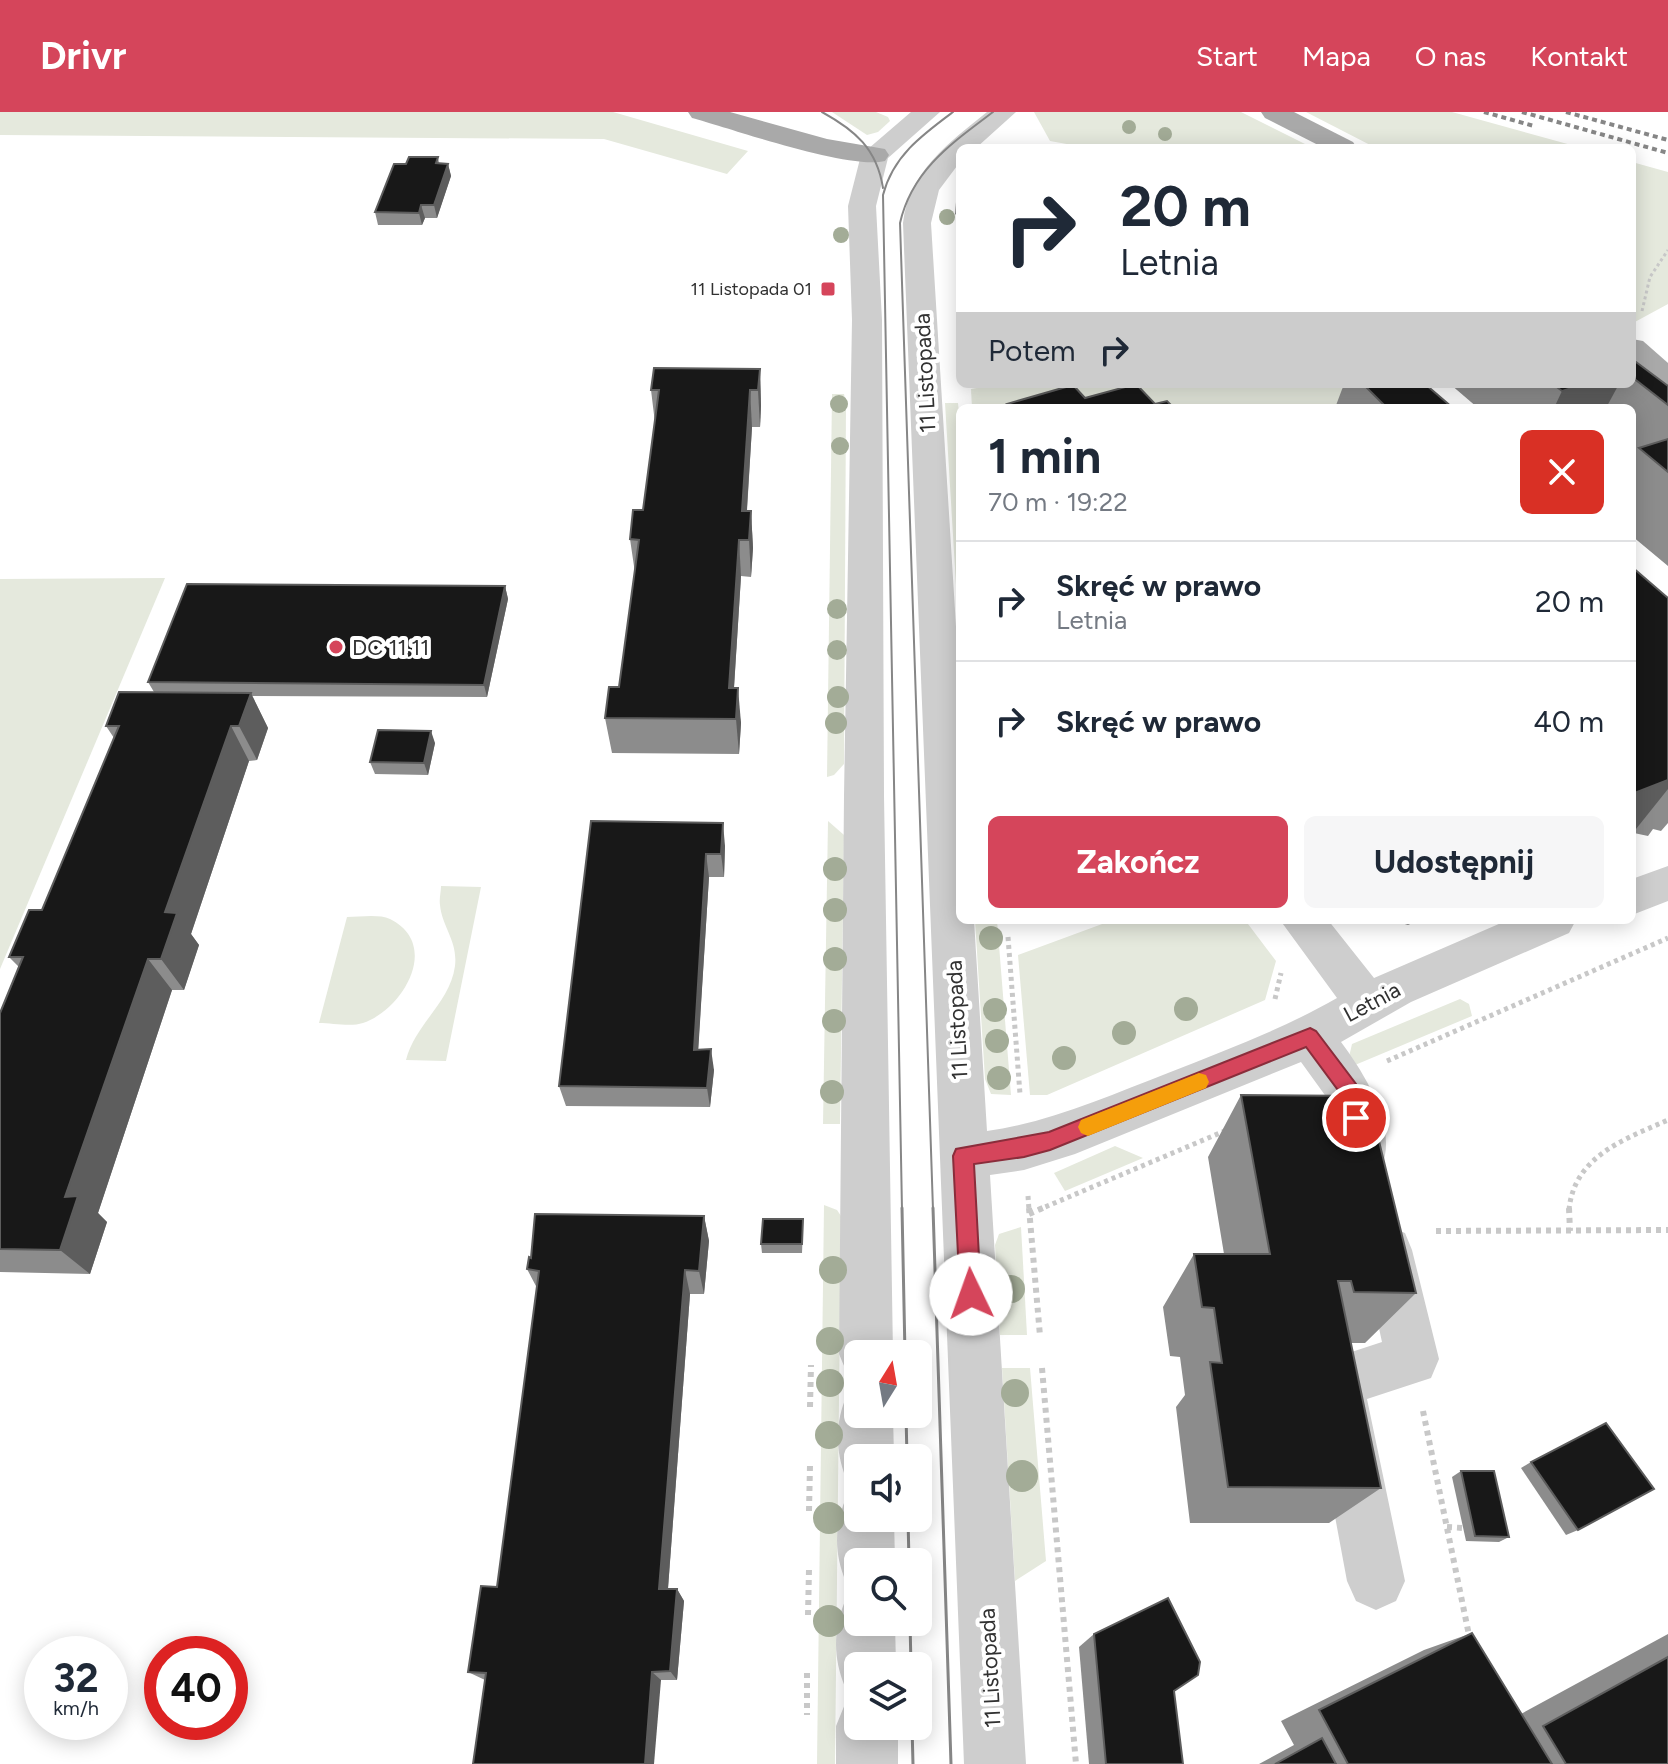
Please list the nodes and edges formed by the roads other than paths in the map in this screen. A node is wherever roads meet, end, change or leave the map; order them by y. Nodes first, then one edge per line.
1 (701, 112) edge
2 (1003, 112) edge
3 (1274, 112) edge
4 (914, 115) edge
5 (968, 144) edge
6 (1336, 144) edge
7 (956, 154) edge
8 (875, 155) junction
9 (956, 155) edge
10 (1636, 333) edge
11 (1636, 366) edge
12 (1668, 379) edge
13 (1668, 387) edge
14 (1668, 883) edge
15 (1636, 895) edge
16 (1305, 924) edge
17 (1545, 924) edge
18 (1367, 1003) junction
19 (1310, 1037) junction
20 (963, 1156) junction
21 (866, 1340) edge
22 (1376, 1581) dead end
23 (867, 1740) edge
24 (867, 1764) edge
25 (995, 1764) edge

1 - 8 main road
2 - 5 street, 11 Listopada
3 - 6 main road
4 - 8 street
7 - 8 street
8 - 21 street
9 - 20 street, 11 Listopada
10 - 12 main road
11 - 13 street
14 - 15 street
16 - 18 street
17 - 18 street, Letnia
18 - 19 street, Letnia
19 - 20 street, Letnia
19 - 22 street
20 - 25 street, 11 Listopada
23 - 24 street

